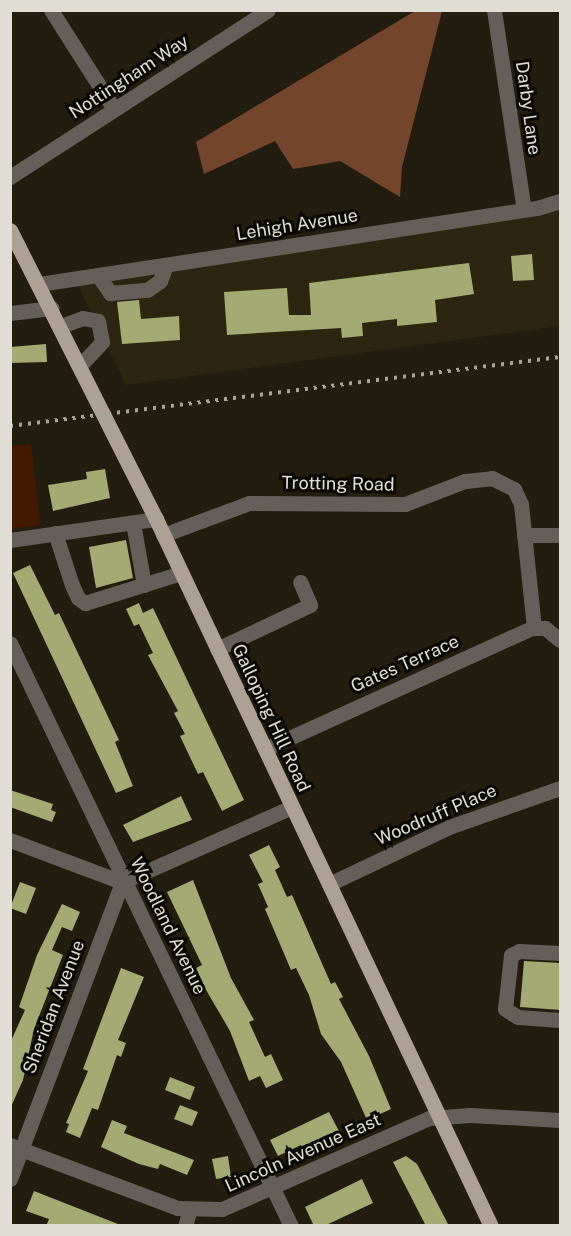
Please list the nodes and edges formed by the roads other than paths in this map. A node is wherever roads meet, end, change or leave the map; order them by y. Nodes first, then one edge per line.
1 (51, 10) edge
2 (268, 10) edge
3 (494, 10) edge
4 (114, 109) junction
5 (10, 177) edge
6 (561, 201) edge
7 (524, 210) junction
8 (10, 230) edge
9 (166, 265) junction
10 (98, 275) junction
11 (39, 284) junction
12 (52, 308) junction
13 (10, 314) edge
14 (61, 326) junction
15 (80, 366) junction
16 (156, 519) junction
17 (133, 523) junction
18 (55, 533) junction
19 (524, 534) junction
20 (163, 535) junction
21 (561, 535) edge
22 (10, 540) edge
23 (181, 573) junction
24 (300, 582) dead end
25 (144, 585) junction
26 (534, 628) junction
27 (561, 640) edge
28 (10, 643) edge
29 (217, 649) junction
30 (265, 749) junction
31 (561, 788) edge
32 (292, 807) junction
33 (10, 840) edge
34 (124, 882) junction
35 (329, 884) junction
36 (561, 953) edge
37 (561, 1020) edge
38 (439, 1117) junction
39 (561, 1120) edge
40 (16, 1148) edge
41 (10, 1179) edge
42 (274, 1189) junction
43 (190, 1209) junction
44 (185, 1226) edge
45 (291, 1226) edge
46 (491, 1226) edge

1 - 4 street
2 - 4 street, Nottingham Way
3 - 7 street, Darby Lane
4 - 5 street, Nottingham Way
6 - 7 street, Lehigh Avenue
7 - 9 street, Lehigh Avenue
8 - 11 main road, Galloping Hill Road
9 - 10 street, Lehigh Avenue
9 - 10 street
10 - 11 street, Lehigh Avenue
11 - 12 main road, Galloping Hill Road
12 - 13 street
12 - 14 main road, Galloping Hill Road
14 - 15 main road, Galloping Hill Road
14 - 15 street
15 - 16 main road, Galloping Hill Road
16 - 17 street
16 - 20 main road, Galloping Hill Road
17 - 18 street
17 - 25 street
18 - 22 street
18 - 25 street
19 - 20 street, Trotting Road
19 - 21 street
19 - 26 street, Trotting Road
20 - 23 main road, Galloping Hill Road
23 - 25 street
23 - 29 main road, Galloping Hill Road
24 - 29 street
26 - 27 street
26 - 30 street, Gates Terrace
28 - 34 street, Woodland Avenue
29 - 30 main road, Galloping Hill Road
30 - 32 main road, Galloping Hill Road
31 - 35 street, Woodruff Place
32 - 34 street
32 - 35 main road, Galloping Hill Road
33 - 34 street
34 - 40 street, Sheridan Avenue
34 - 42 street, Woodland Avenue
35 - 38 main road, Galloping Hill Road
36 - 37 street
38 - 39 street, Lincoln Avenue East
38 - 42 street, Lincoln Avenue East
38 - 46 main road, Galloping Hill Road
40 - 41 street, Sheridan Avenue
40 - 43 street, Lincoln Avenue East
42 - 43 street, Lincoln Avenue East
42 - 45 street, Woodland Avenue
43 - 44 street

